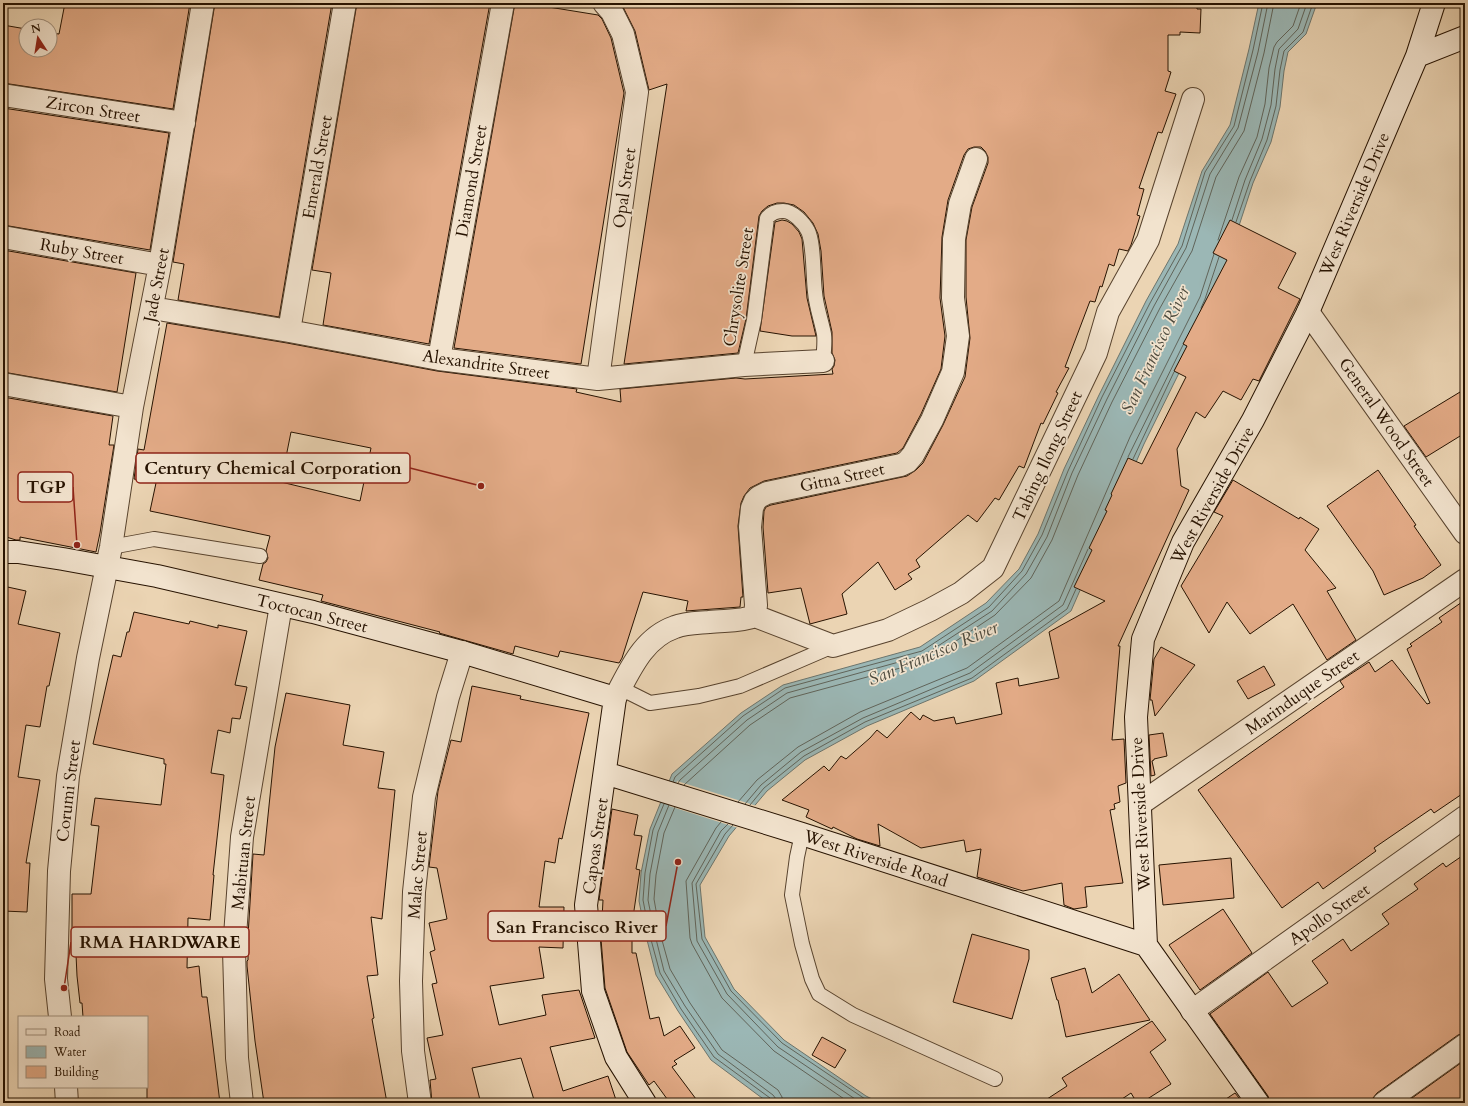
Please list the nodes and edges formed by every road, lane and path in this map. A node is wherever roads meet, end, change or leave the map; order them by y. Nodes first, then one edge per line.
1 (203, 3) edge
2 (345, 3) edge
3 (503, 3) edge
4 (604, 3) edge
5 (1434, 3) edge
6 (1465, 37) edge
7 (1417, 56) junction
8 (3, 95) edge
9 (1193, 98) dead end
10 (184, 123) junction
11 (976, 159) dead end
12 (3, 237) edge
13 (160, 265) junction
14 (152, 308) junction
15 (1308, 312) junction
16 (289, 331) junction
17 (438, 359) junction
18 (823, 361) joint
19 (744, 366) junction
20 (598, 379) junction
21 (3, 384) edge
22 (132, 406) junction
23 (1465, 533) edge
24 (3, 552) edge
25 (260, 556) dead end
26 (109, 557) junction
27 (1465, 580) edge
28 (281, 605) junction
29 (755, 616) junction
30 (833, 646) junction
31 (462, 652) junction
32 (618, 693) junction
33 (605, 773) junction
34 (1140, 804) junction
35 (1465, 817) edge
36 (802, 834) junction
37 (1146, 945) junction
38 (1192, 1011) junction
39 (60, 1016) edge
40 (1465, 1045) edge
41 (995, 1079) dead end
42 (66, 1088) edge
43 (67, 1103) edge
44 (242, 1103) edge
45 (420, 1103) edge
46 (645, 1103) edge
47 (1258, 1103) edge
48 (1384, 1103) edge

1 - 10 street, Jade Street
2 - 16 street, Emerald Street
3 - 17 street, Diamond Street
4 - 20 street, Opal Street
5 - 7 street, West Riverside Drive
6 - 7 street
7 - 15 street, West Riverside Drive
8 - 10 street, Zircon Street
9 - 30 street, Tabing Ilong Street
10 - 13 street, Jade Street
11 - 29 street, Gitna Street
12 - 13 street, Ruby Street
13 - 14 street, Jade Street
14 - 16 street, Alexandrite Street
14 - 22 street, Jade Street
15 - 23 street, General Wood Street
15 - 34 street, West Riverside Drive
16 - 17 street, Alexandrite Street
17 - 20 street, Alexandrite Street
18 - 19 street, Alexandrite Street
18 - 19 lane, Chrysolite Street
19 - 20 street, Alexandrite Street
21 - 22 street
22 - 26 street, Jade Street
24 - 26 street, Toctocan Street
25 - 26 lane
26 - 28 street, Toctocan Street
26 - 39 street, Corumi Street
27 - 34 street, Marinduque Street
28 - 31 street, Toctocan Street
28 - 44 street, Mabituan Street
29 - 30 street
29 - 32 street
30 - 32 lane
31 - 32 street, Toctocan Street
31 - 45 street, Malac Street
32 - 33 street, Capoas Street
33 - 36 street, West Riverside Road
33 - 46 street, Capoas Street
34 - 37 street, West Riverside Drive
35 - 38 street, Apollo Street
36 - 37 street, West Riverside Road
36 - 41 lane
37 - 38 street
38 - 47 street
40 - 48 street
42 - 43 street

